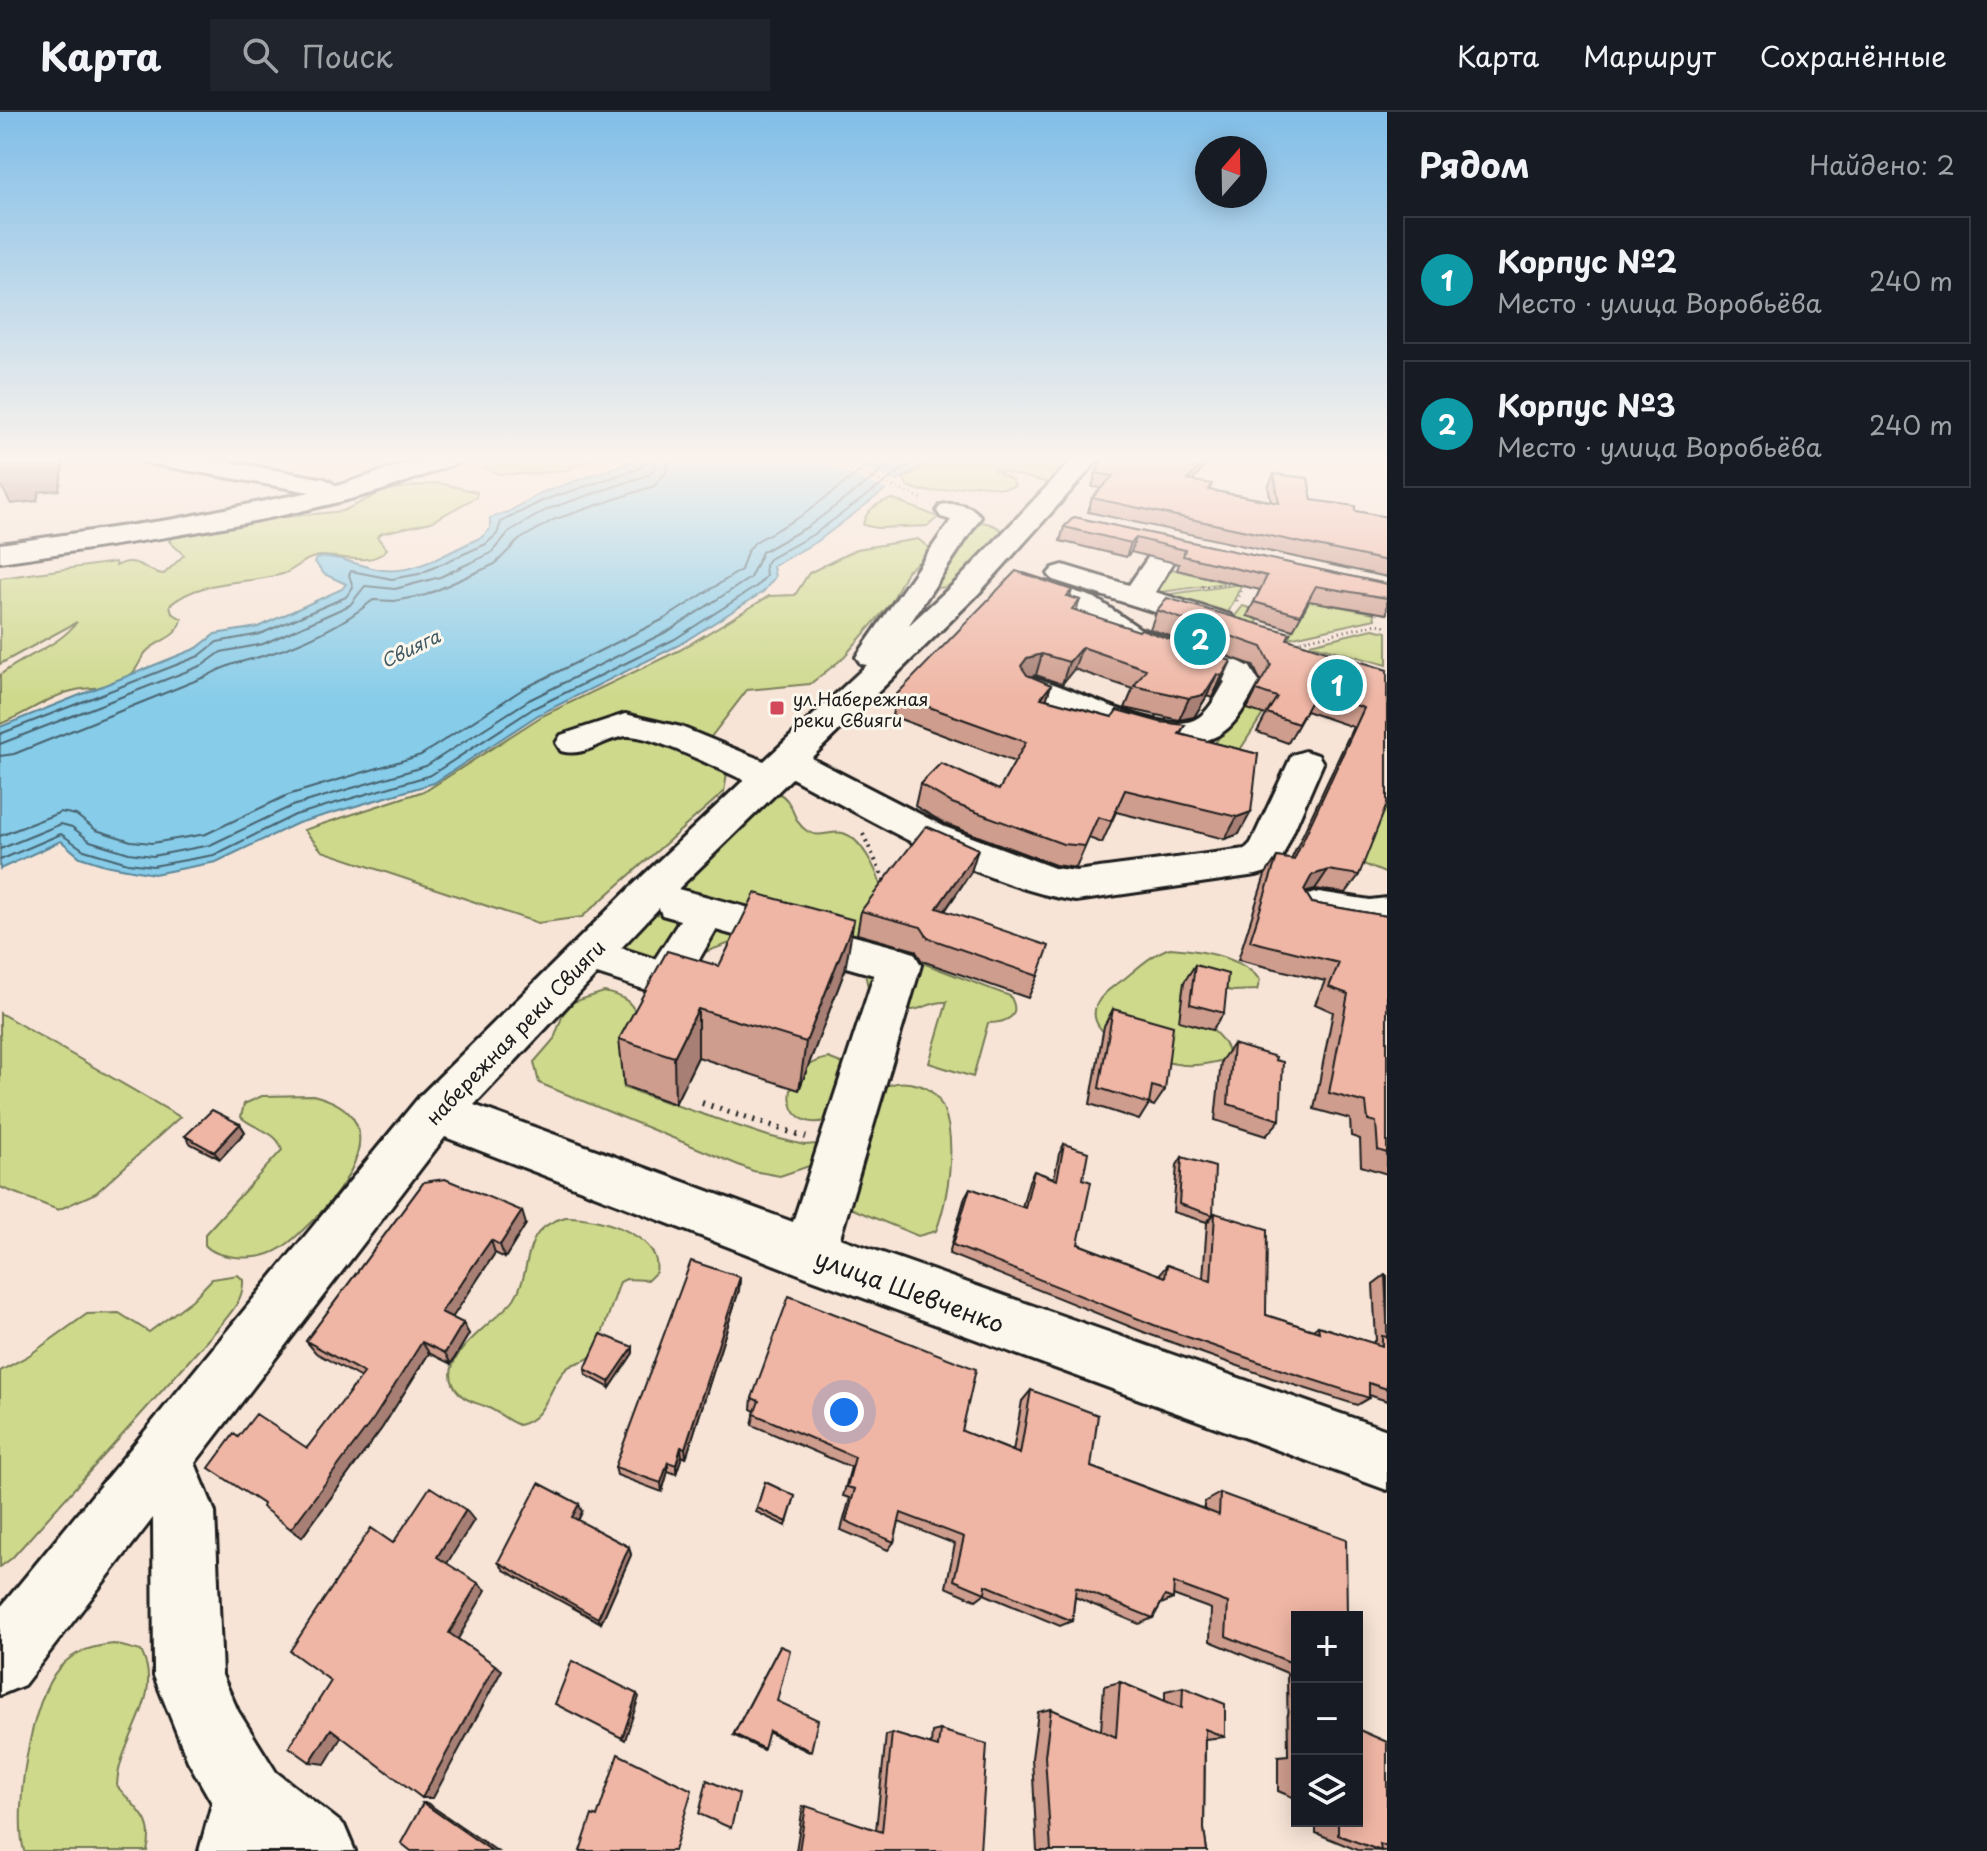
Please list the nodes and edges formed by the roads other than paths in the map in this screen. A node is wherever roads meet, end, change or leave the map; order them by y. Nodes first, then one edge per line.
1 (110, 537) edge
2 (952, 537) edge
3 (1016, 537) edge
4 (1167, 546) edge
5 (0, 553) edge
6 (992, 562) junction
7 (1137, 596) junction
8 (1291, 643) edge
9 (1035, 688) edge
10 (861, 691) junction
11 (574, 743) dead end
12 (1305, 763) dead end
13 (778, 768) junction
14 (646, 896) junction
15 (1315, 907) edge
16 (706, 912) junction
17 (1387, 913) edge
18 (589, 955) junction
19 (436, 1112) junction
20 (809, 1253) junction
21 (162, 1457) junction
22 (1387, 1460) edge
23 (0, 1661) edge
24 (243, 1824) edge
25 (318, 1851) edge

1 - 5 street
2 - 10 street
3 - 6 street, набережная реки Свияги
4 - 7 street
6 - 7 street
6 - 9 street
6 - 10 street, набережная реки Свияги
7 - 8 street
10 - 13 street, набережная реки Свияги
11 - 13 street
12 - 13 street
13 - 14 street, набережная реки Свияги
14 - 16 street
14 - 18 street, набережная реки Свияги
15 - 17 street
16 - 18 street
16 - 20 street
18 - 19 street, набережная реки Свияги
19 - 20 street, улица Шевченко
19 - 21 street, набережная реки Свияги
20 - 22 street, улица Шевченко
21 - 23 street, набережная реки Свияги
21 - 24 street
24 - 25 street

